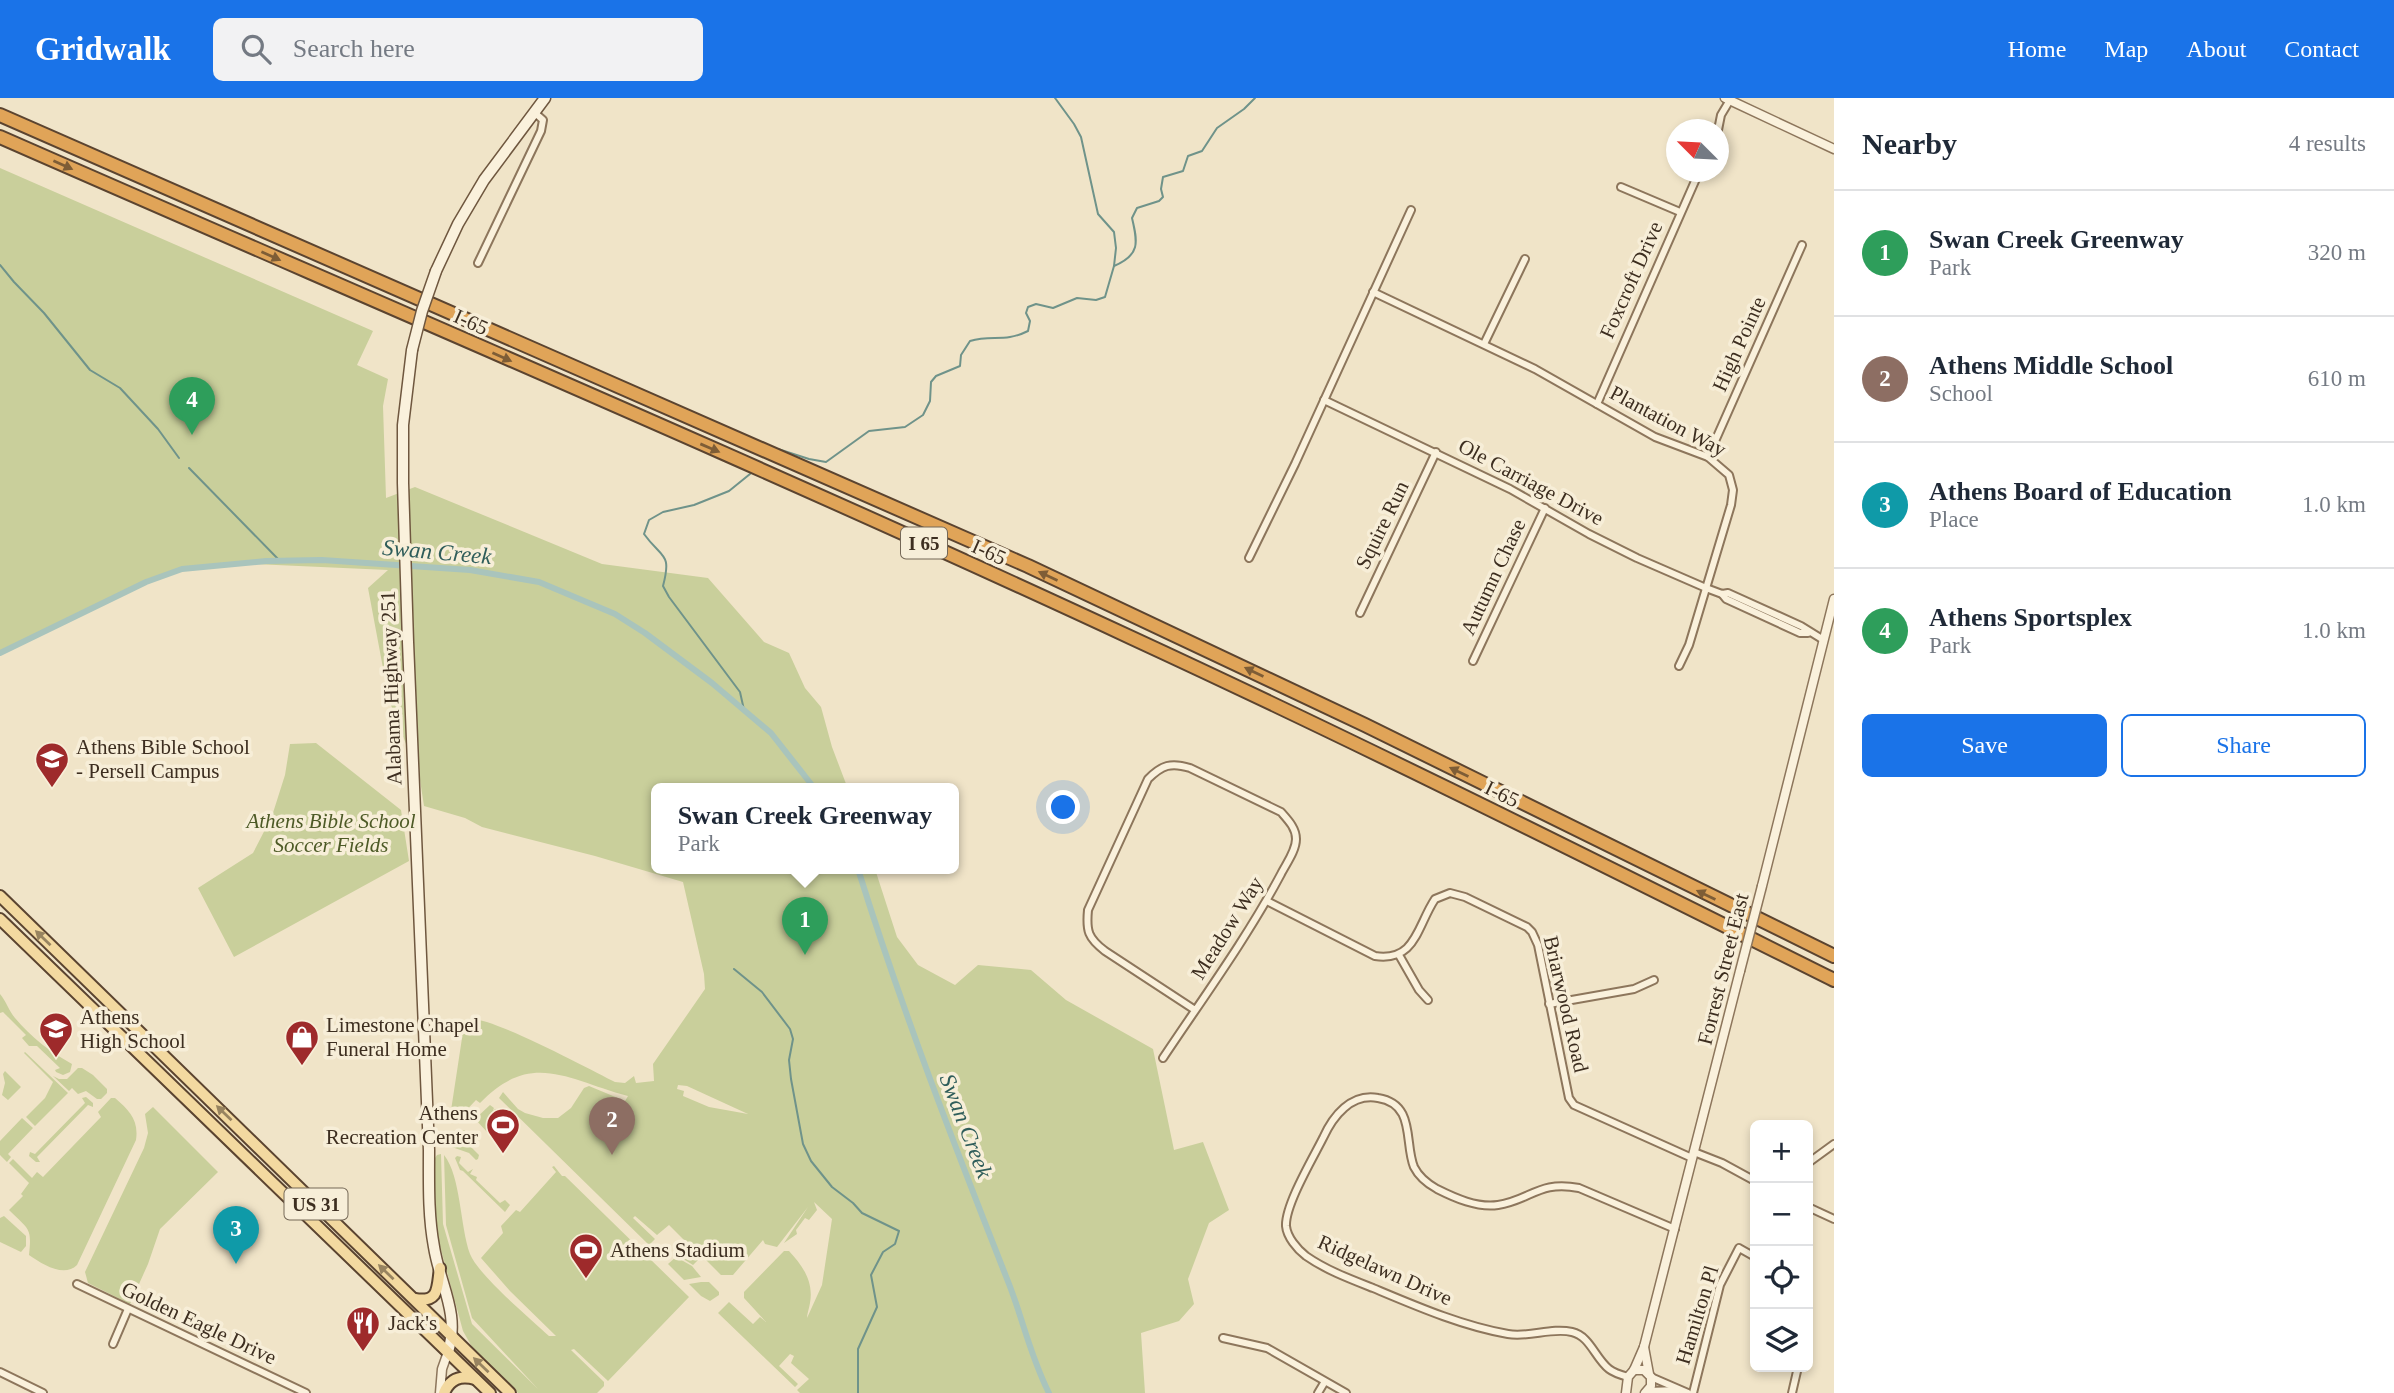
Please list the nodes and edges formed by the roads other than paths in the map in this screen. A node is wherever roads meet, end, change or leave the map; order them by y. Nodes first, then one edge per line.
1 (545, 98) edge
2 (1727, 99) edge
3 (535, 113) junction
4 (0, 115) edge
5 (1725, 119) edge
6 (0, 137) edge
7 (1834, 149) edge
8 (1694, 182) edge
9 (1621, 187) dead end
10 (1411, 210) dead end
11 (1680, 212) junction
12 (1802, 245) dead end
13 (1525, 259) dead end
14 (478, 263) dead end
15 (1373, 292) junction
16 (1484, 344) junction
17 (1324, 400) junction
18 (1597, 404) junction
19 (1436, 452) junction
20 (1708, 457) junction
21 (1545, 508) junction
22 (1249, 558) dead end
23 (1706, 588) junction
24 (1834, 599) edge
25 (1360, 612) dead end
26 (1822, 639) junction
27 (1473, 661) dead end
28 (1679, 666) dead end
29 (0, 896) edge
30 (1266, 901) junction
31 (0, 919) edge
32 (1399, 955) junction
33 (1834, 957) edge
34 (1834, 979) edge
35 (1654, 980) dead end
36 (1428, 1000) dead end
37 (1549, 1004) junction
38 (1195, 1010) junction
39 (1163, 1058) dead end
40 (1834, 1144) edge
41 (1693, 1155) junction
42 (1813, 1159) edge
43 (1750, 1178) edge
44 (1813, 1209) edge
45 (1834, 1219) edge
46 (1675, 1229) junction
47 (1750, 1254) edge
48 (440, 1268) junction
49 (77, 1284) dead end
50 (414, 1299) junction
51 (128, 1309) junction
52 (453, 1337) junction
53 (1223, 1338) dead end
54 (113, 1344) dead end
55 (1644, 1347) junction
56 (448, 1352) junction
57 (1797, 1372) edge
58 (0, 1373) edge
59 (1650, 1375) junction
60 (476, 1380) junction
61 (1324, 1383) junction
62 (1630, 1384) edge
63 (1679, 1390) junction
64 (1646, 1392) edge
65 (43, 1393) edge
66 (306, 1393) edge
67 (442, 1393) edge
68 (490, 1393) edge
69 (510, 1393) edge
70 (1318, 1393) edge
71 (1346, 1393) edge
72 (1690, 1393) edge
73 (1792, 1393) edge

1 - 3 main road, Alabama Highway 251
2 - 5 street
2 - 7 street
3 - 14 street
3 - 48 main road, Alabama Highway 251, bridge
33 -> 4 highway, I 65
6 -> 34 highway, I-65 / I 65
8 - 11 street, Foxcroft Drive
9 - 11 street
10 - 15 street
11 - 18 street, Foxcroft Drive
12 - 20 street, High Pointe
13 - 16 street
15 - 16 street, Plantation Way
15 - 17 street
16 - 18 street, Plantation Way
17 - 19 street, Ole Carriage Drive
17 - 22 street
18 - 20 street, Plantation Way
19 - 21 street, Ole Carriage Drive
19 - 25 street, Squire Run
20 - 23 street, Plantation Way
21 - 23 street, Ole Carriage Drive
21 - 27 street, Autumn Chase
23 - 26 street, Ole Carriage Drive
23 - 28 street, Plantation Way
24 - 26 street, Forrest Street East
26 - 41 street, Forrest Street East, bridge
50 -> 29 main road, US 31
30 - 32 street
30 - 38 street, Meadow Way
30 - 38 street, Meadow Way
31 - 56 main road, US 31
32 - 36 street
32 - 37 street, Briarwood Road
35 - 37 street
37 - 41 street, Briarwood Road
38 - 39 street, Meadow Way
40 - 42 street
41 - 43 street
41 - 46 street, Forrest Street East
44 - 45 street
46 - 55 street, Forrest Street East
46 - 62 street, Ridgelawn Drive
47 - 72 street, Hamilton Pl
48 - 50 main road
48 - 52 main road, Alabama Highway 251
49 - 51 street, Golden Eagle Drive
50 - 52 main road, US 31
51 - 54 street
51 - 66 street, Golden Eagle Drive
52 - 56 main road, Alabama Highway 251
69 -> 52 main road, US 31
53 - 61 street
55 - 59 street, Forrest Street East
55 - 62 street, Forrest Street East
56 - 60 main road, US 31
56 - 67 street
57 - 73 street
58 - 65 street
59 - 62 street
59 - 63 street
59 - 64 street
60 - 67 main road
60 - 68 main road, US 31
61 - 70 street
61 - 71 street
63 - 64 street
63 - 72 street

